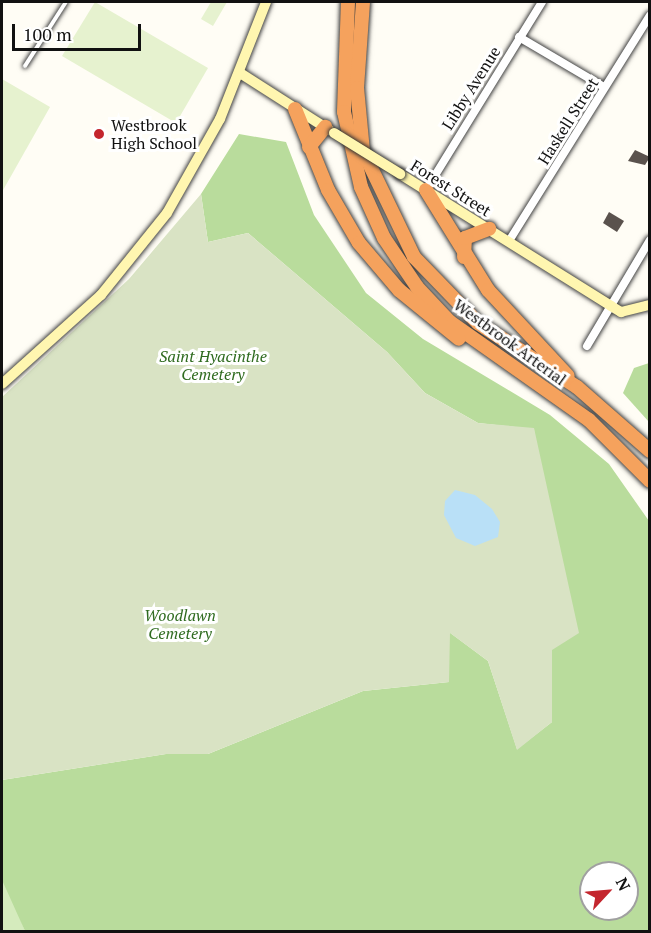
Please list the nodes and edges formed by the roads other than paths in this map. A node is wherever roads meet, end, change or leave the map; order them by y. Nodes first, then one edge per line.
1 (66, 2) edge
2 (266, 2) edge
3 (348, 2) edge
4 (363, 2) edge
5 (542, 2) edge
6 (650, 15) edge
7 (519, 38) junction
8 (26, 66) dead end
9 (240, 73) junction
10 (604, 87) junction
11 (295, 109) junction
12 (330, 130) junction
13 (309, 147) junction
14 (426, 190) junction
15 (489, 229) junction
16 (650, 240) edge
17 (509, 241) junction
18 (464, 257) junction
19 (650, 305) edge
20 (611, 306) junction
21 (587, 346) dead end
22 (505, 363) junction
23 (2, 384) edge
24 (577, 387) junction
25 (650, 451) edge
26 (650, 481) edge

1 - 8 lane
2 - 9 street
3 - 22 highway, Westbrook Arterial
4 - 24 highway, Westbrook Arterial
5 - 7 street, Libby Avenue
6 - 10 street, Haskell Street
7 - 10 street
7 - 14 street, Libby Avenue
9 - 11 street, Forest Street
9 - 23 street
10 - 17 street, Haskell Street
11 - 12 street, Forest Street
11 - 13 highway
12 - 13 highway
12 - 14 street, Forest Street, bridge
13 - 22 highway
14 - 15 street, Forest Street
14 - 18 highway
15 - 17 street, Forest Street
15 - 18 highway
16 - 20 street
17 - 20 street, Forest Street
18 - 24 highway
19 - 20 street, Forest Street
20 - 21 street
22 - 26 highway, Westbrook Arterial
24 - 25 highway, Westbrook Arterial

